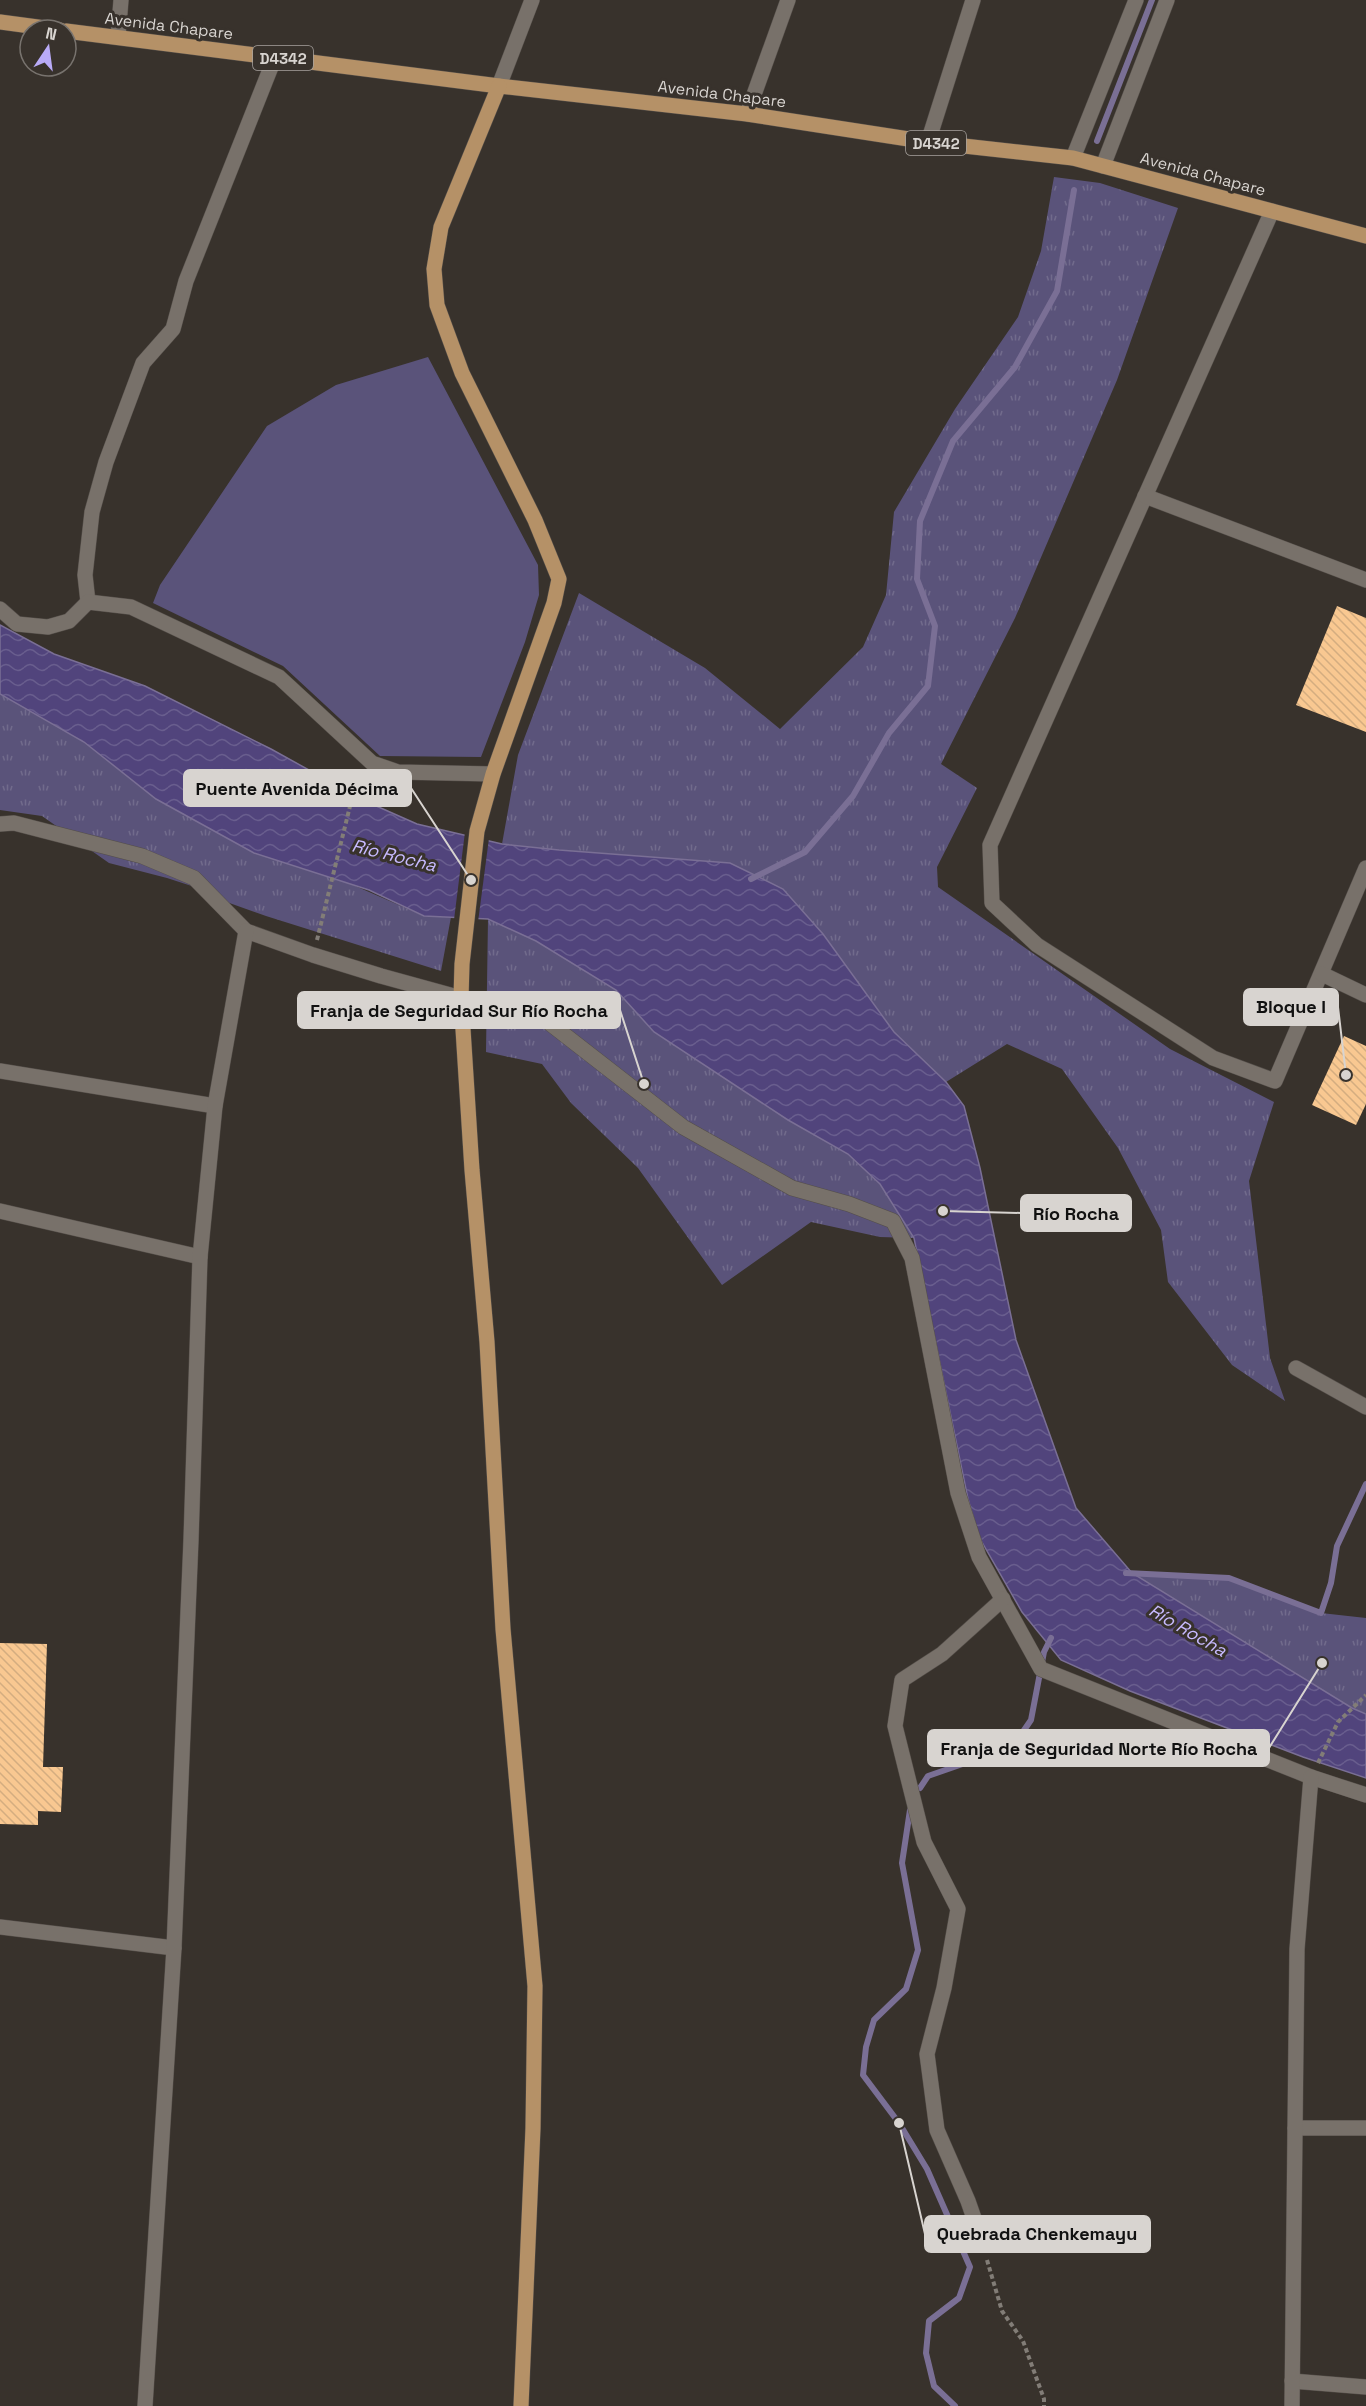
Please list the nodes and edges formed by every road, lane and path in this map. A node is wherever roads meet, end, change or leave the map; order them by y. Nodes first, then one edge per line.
1 (121, 0) edge
2 (532, 0) edge
3 (788, 0) edge
4 (973, 0) edge
5 (1136, 0) edge
6 (1167, 0) edge
7 (0, 22) edge
8 (18, 24) edge
9 (78, 32) edge
10 (118, 37) junction
11 (275, 57) junction
12 (499, 86) junction
13 (747, 114) junction
14 (928, 142) junction
15 (1073, 158) junction
16 (1104, 166) junction
17 (1272, 211) junction
18 (1366, 236) edge
19 (1145, 496) junction
20 (1366, 580) edge
21 (88, 602) junction
22 (0, 609) edge
23 (493, 774) junction
24 (353, 794) dead end
25 (0, 824) edge
26 (1366, 868) edge
27 (246, 931) junction
28 (313, 955) junction
29 (1322, 974) junction
30 (1366, 994) edge
31 (461, 998) junction
32 (0, 1071) edge
33 (215, 1106) junction
34 (0, 1211) edge
35 (200, 1257) junction
36 (1296, 1368) dead end
37 (1366, 1407) edge
38 (1003, 1599) junction
39 (1366, 1695) edge
40 (1311, 1777) junction
41 (1366, 1794) edge
42 (0, 1927) edge
43 (174, 1948) junction
44 (1295, 2128) junction
45 (1366, 2128) edge
46 (983, 2244) joint
47 (1293, 2381) junction
48 (1366, 2387) edge
49 (145, 2406) edge
50 (521, 2406) edge
51 (1044, 2406) edge
52 (1292, 2406) edge

1 - 10 street
2 - 12 street
3 - 13 street
4 - 14 street
5 - 15 street
6 - 16 street
7 - 8 main road
9 - 10 main road, Avenida Chapare / D4342
10 - 11 main road, Avenida Chapare / D4342
11 - 12 main road, Avenida Chapare / D4342
11 - 21 street
12 - 13 main road, Avenida Chapare / D4342
12 - 23 main road
13 - 14 main road, Avenida Chapare / D4342
14 - 15 main road, Avenida Chapare / D4342
15 - 16 main road, Avenida Chapare / D4342
16 - 17 main road, Avenida Chapare / D4342
17 - 18 main road, Avenida Chapare / D4342
17 - 19 street
19 - 20 street
19 - 29 street
21 - 22 street
21 - 23 street
23 - 31 main road
24 - 28 path
25 - 27 street
26 - 29 street
27 - 28 street
27 - 33 street
28 - 31 street
29 - 30 street
31 - 38 street
31 - 50 main road
32 - 33 street
33 - 35 street
34 - 35 street
35 - 43 street
36 - 37 street
38 - 40 street
38 - 46 street
39 - 40 path
40 - 41 street
40 - 44 street
42 - 43 street
43 - 49 street
44 - 45 street
44 - 47 street
46 - 51 path
47 - 48 street
47 - 52 street

